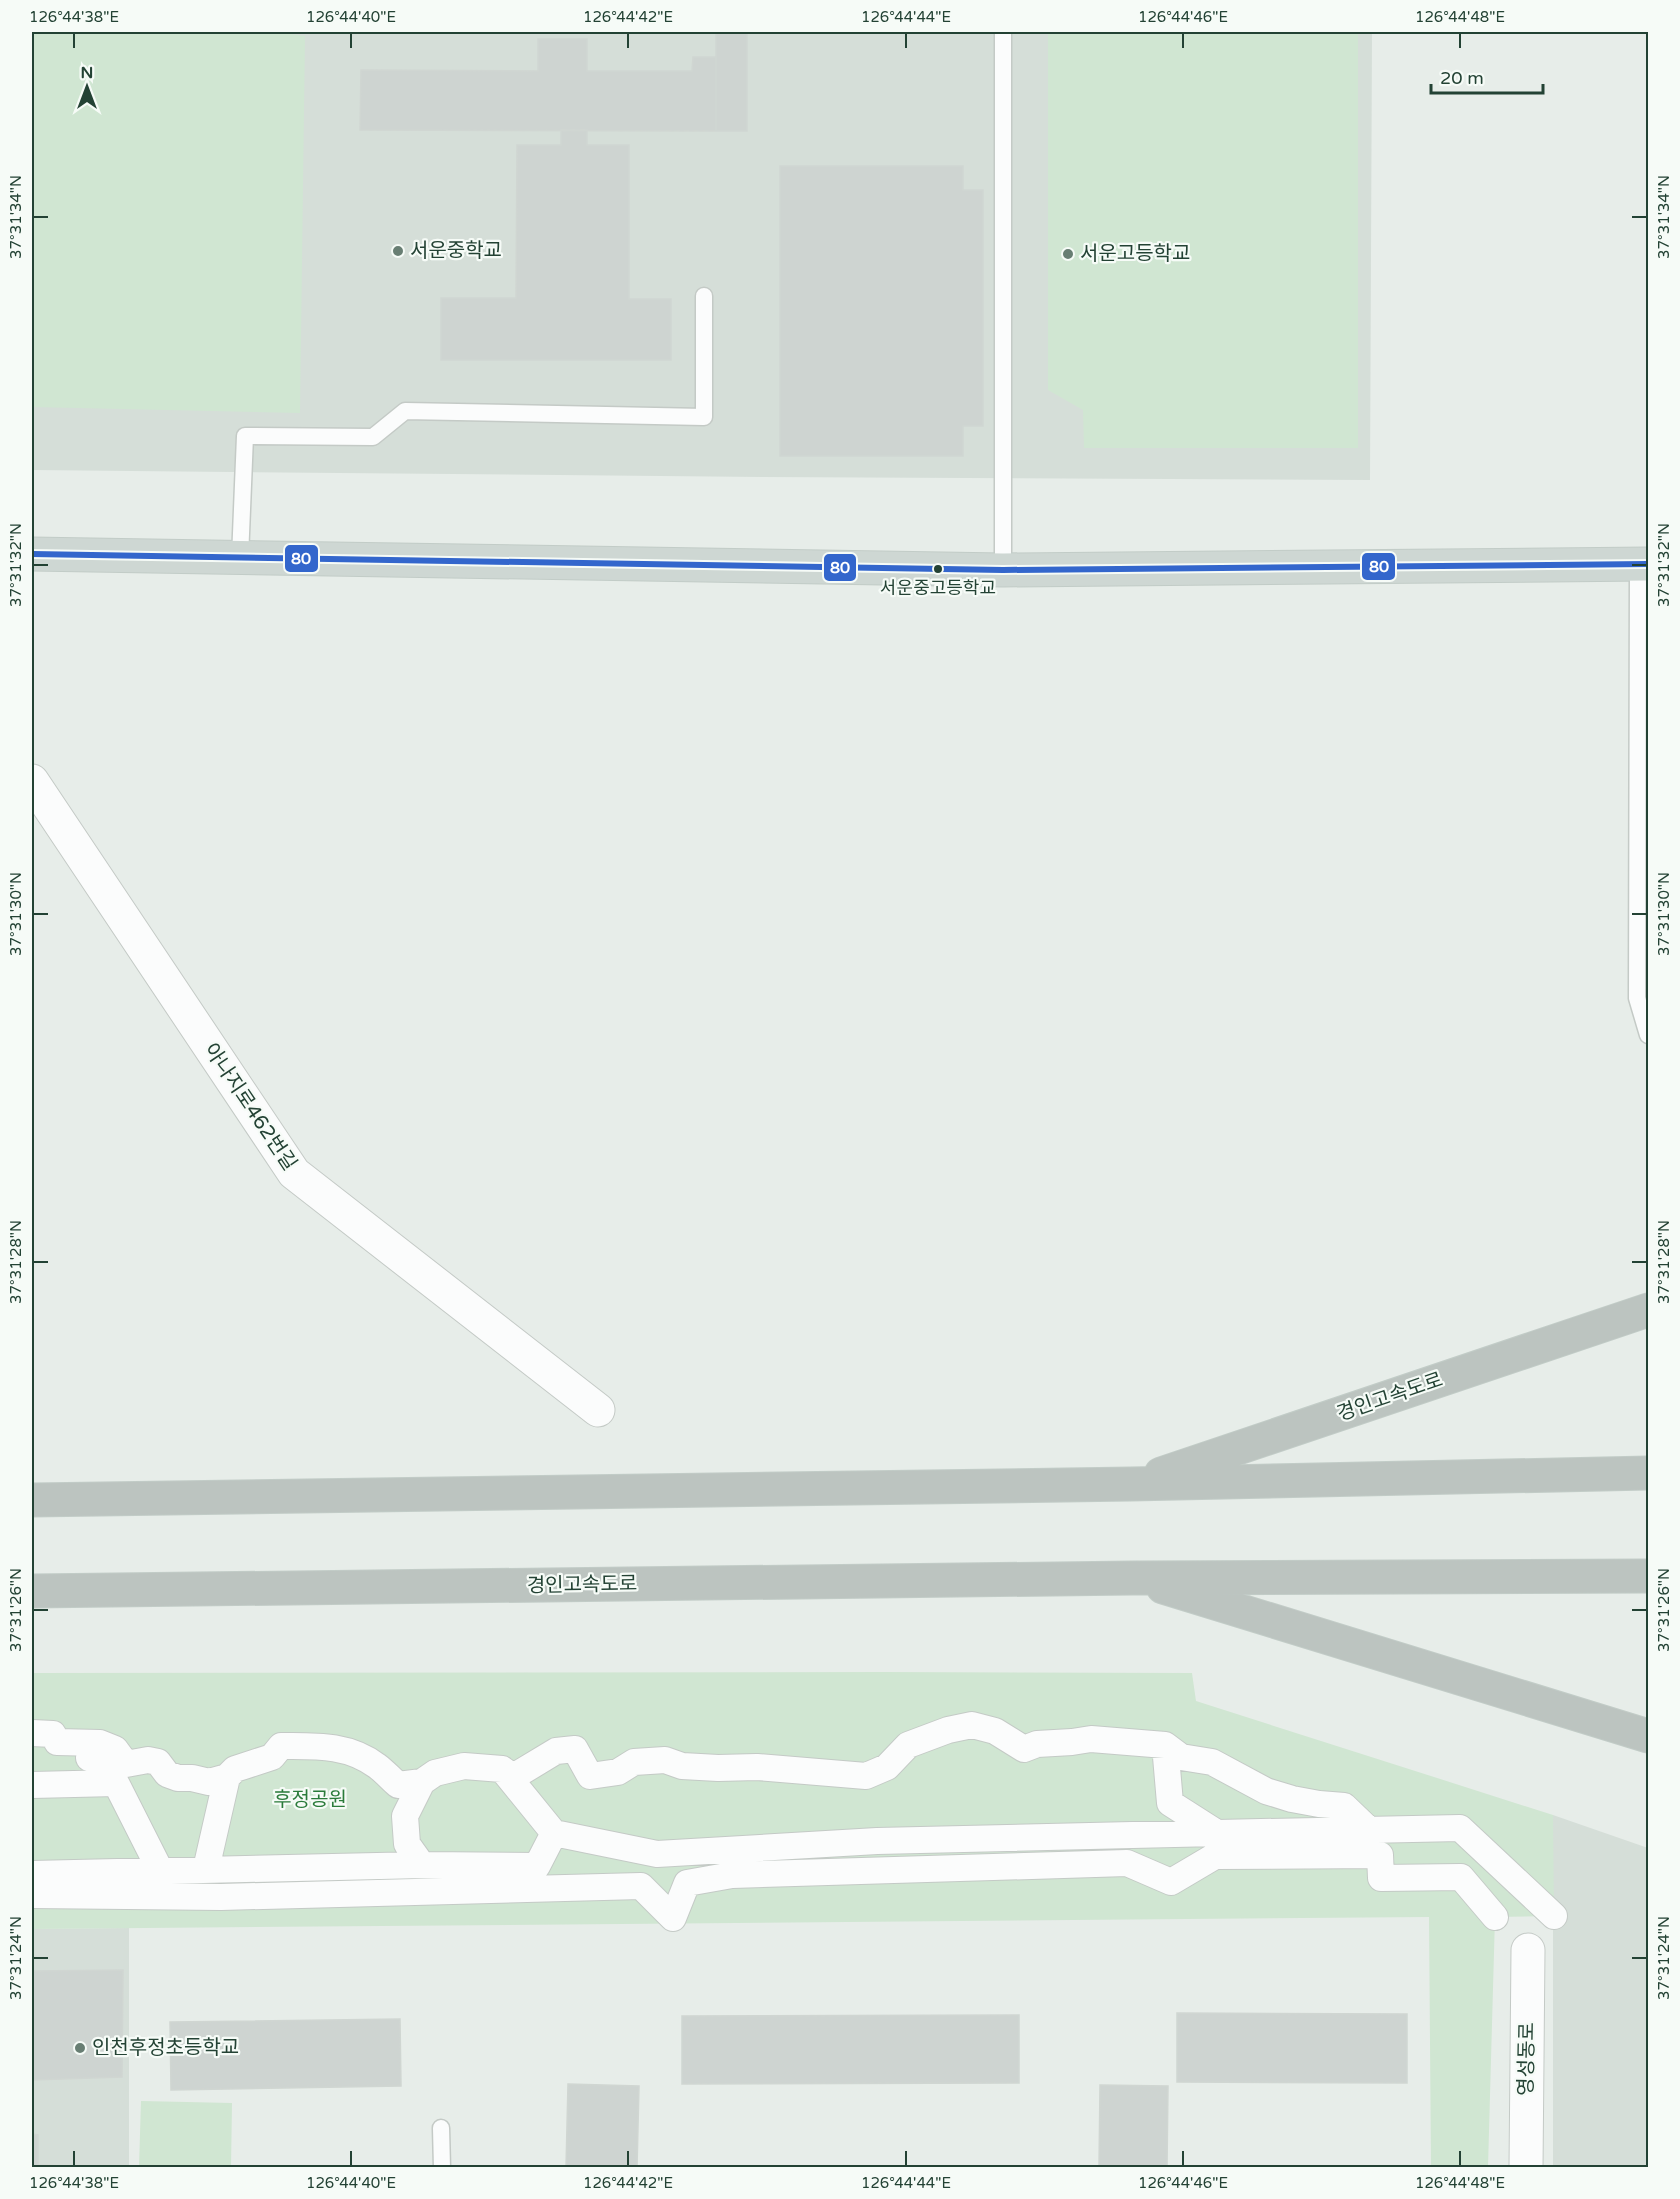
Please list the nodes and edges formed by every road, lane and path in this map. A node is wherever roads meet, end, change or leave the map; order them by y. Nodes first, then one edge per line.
1 (1003, 32) edge
2 (704, 296) dead end
3 (32, 554) edge
4 (240, 558) junction
5 (1643, 565) edge
6 (1003, 570) junction
7 (32, 781) edge
8 (1648, 1035) edge
9 (1648, 1310) edge
10 (598, 1410) dead end
11 (1648, 1473) edge
12 (1131, 1484) junction
13 (32, 1500) edge
14 (1648, 1576) edge
15 (1133, 1578) junction
16 (32, 1591) edge
17 (32, 1733) edge
18 (1648, 1736) edge
19 (32, 1744) edge
20 (1166, 1745) junction
21 (502, 1769) junction
22 (227, 1777) junction
23 (422, 1782) junction
24 (116, 1783) junction
25 (32, 1785) edge
26 (1368, 1829) junction
27 (554, 1833) junction
28 (1217, 1833) junction
29 (422, 1864) junction
30 (206, 1869) junction
31 (160, 1870) junction
32 (32, 1874) edge
33 (32, 1895) edge
34 (1554, 1916) dead end
35 (1495, 1917) dead end
36 (1528, 1950) dead end
37 (441, 2128) dead end
38 (442, 2168) edge
39 (1526, 2168) edge

1 - 6 lane
2 - 4 lane
3 - 4 main road
4 - 6 main road
5 - 6 main road
5 - 8 lane
7 - 10 street, 아나지로462번길
9 - 12 highway, 경인고속도로
11 - 12 highway, 경인고속도로
12 - 13 highway, 경인고속도로
14 - 15 highway, 경인고속도로
15 - 16 highway, 경인고속도로
15 - 18 highway, 경인고속도로
17 - 22 street
19 - 24 street
20 - 21 street
20 - 26 street
20 - 28 street
21 - 23 street
21 - 27 street
22 - 23 street
22 - 30 street
23 - 29 street
24 - 25 street
24 - 31 street
26 - 28 street
26 - 34 street
27 - 28 street
27 - 29 street
29 - 30 street
30 - 31 street
31 - 32 street
33 - 35 street
36 - 39 street, 영성동로
37 - 38 lane

